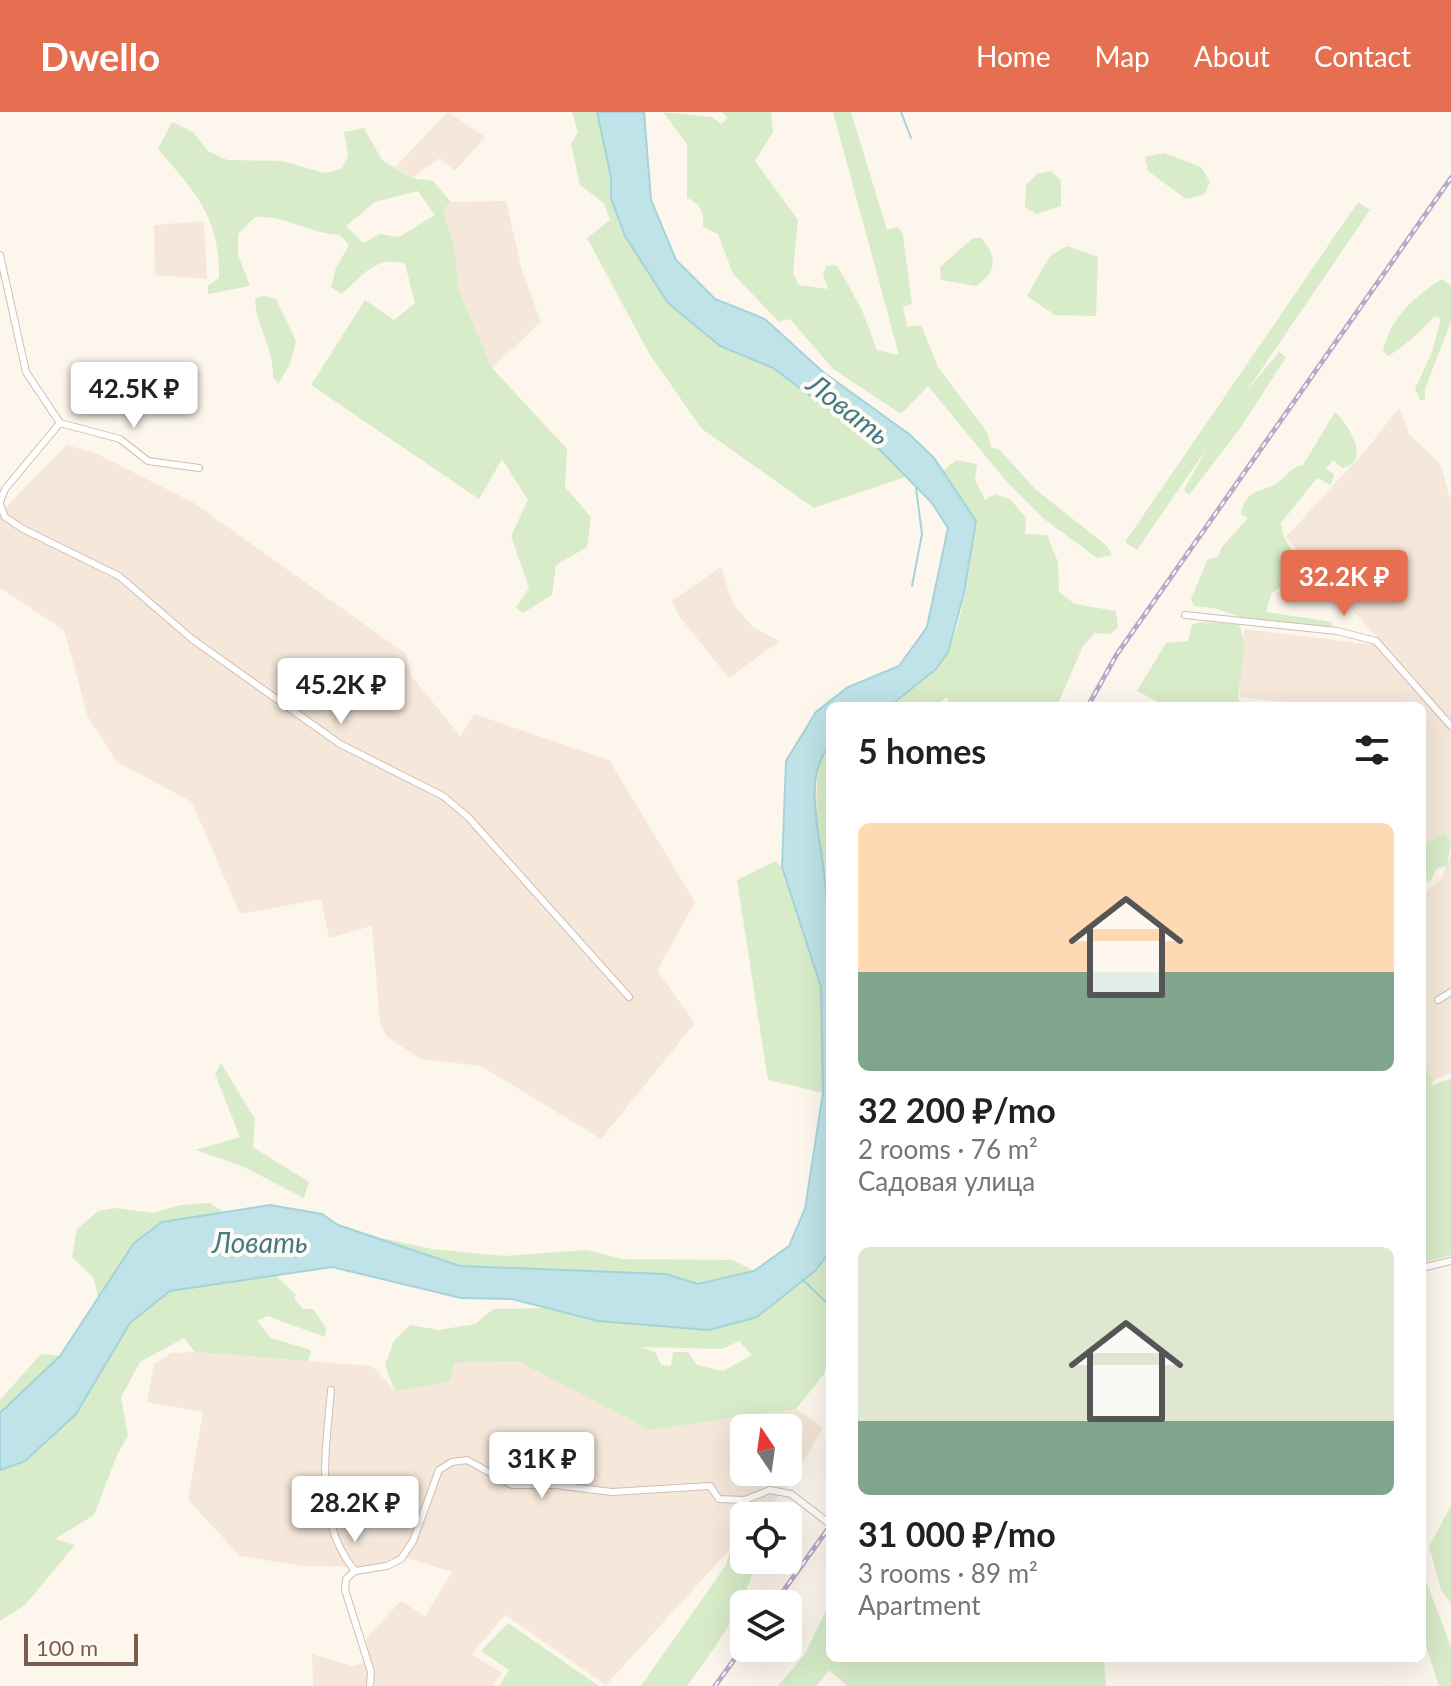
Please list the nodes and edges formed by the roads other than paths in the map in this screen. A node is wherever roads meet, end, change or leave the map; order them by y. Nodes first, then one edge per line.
1 (0, 255) edge
2 (60, 423) junction
3 (199, 468) dead end
4 (0, 503) edge
5 (1185, 615) dead end
6 (1451, 726) edge
7 (1451, 992) edge
8 (629, 997) dead end
9 (1438, 1000) dead end
10 (1451, 1261) edge
11 (1426, 1267) edge
12 (331, 1390) dead end
13 (826, 1521) edge
14 (355, 1571) junction
15 (370, 1686) edge

1 - 2 street
2 - 3 street
2 - 4 street
4 - 8 street
5 - 6 street
7 - 9 street
10 - 11 street
12 - 14 street
13 - 14 street
14 - 15 street

